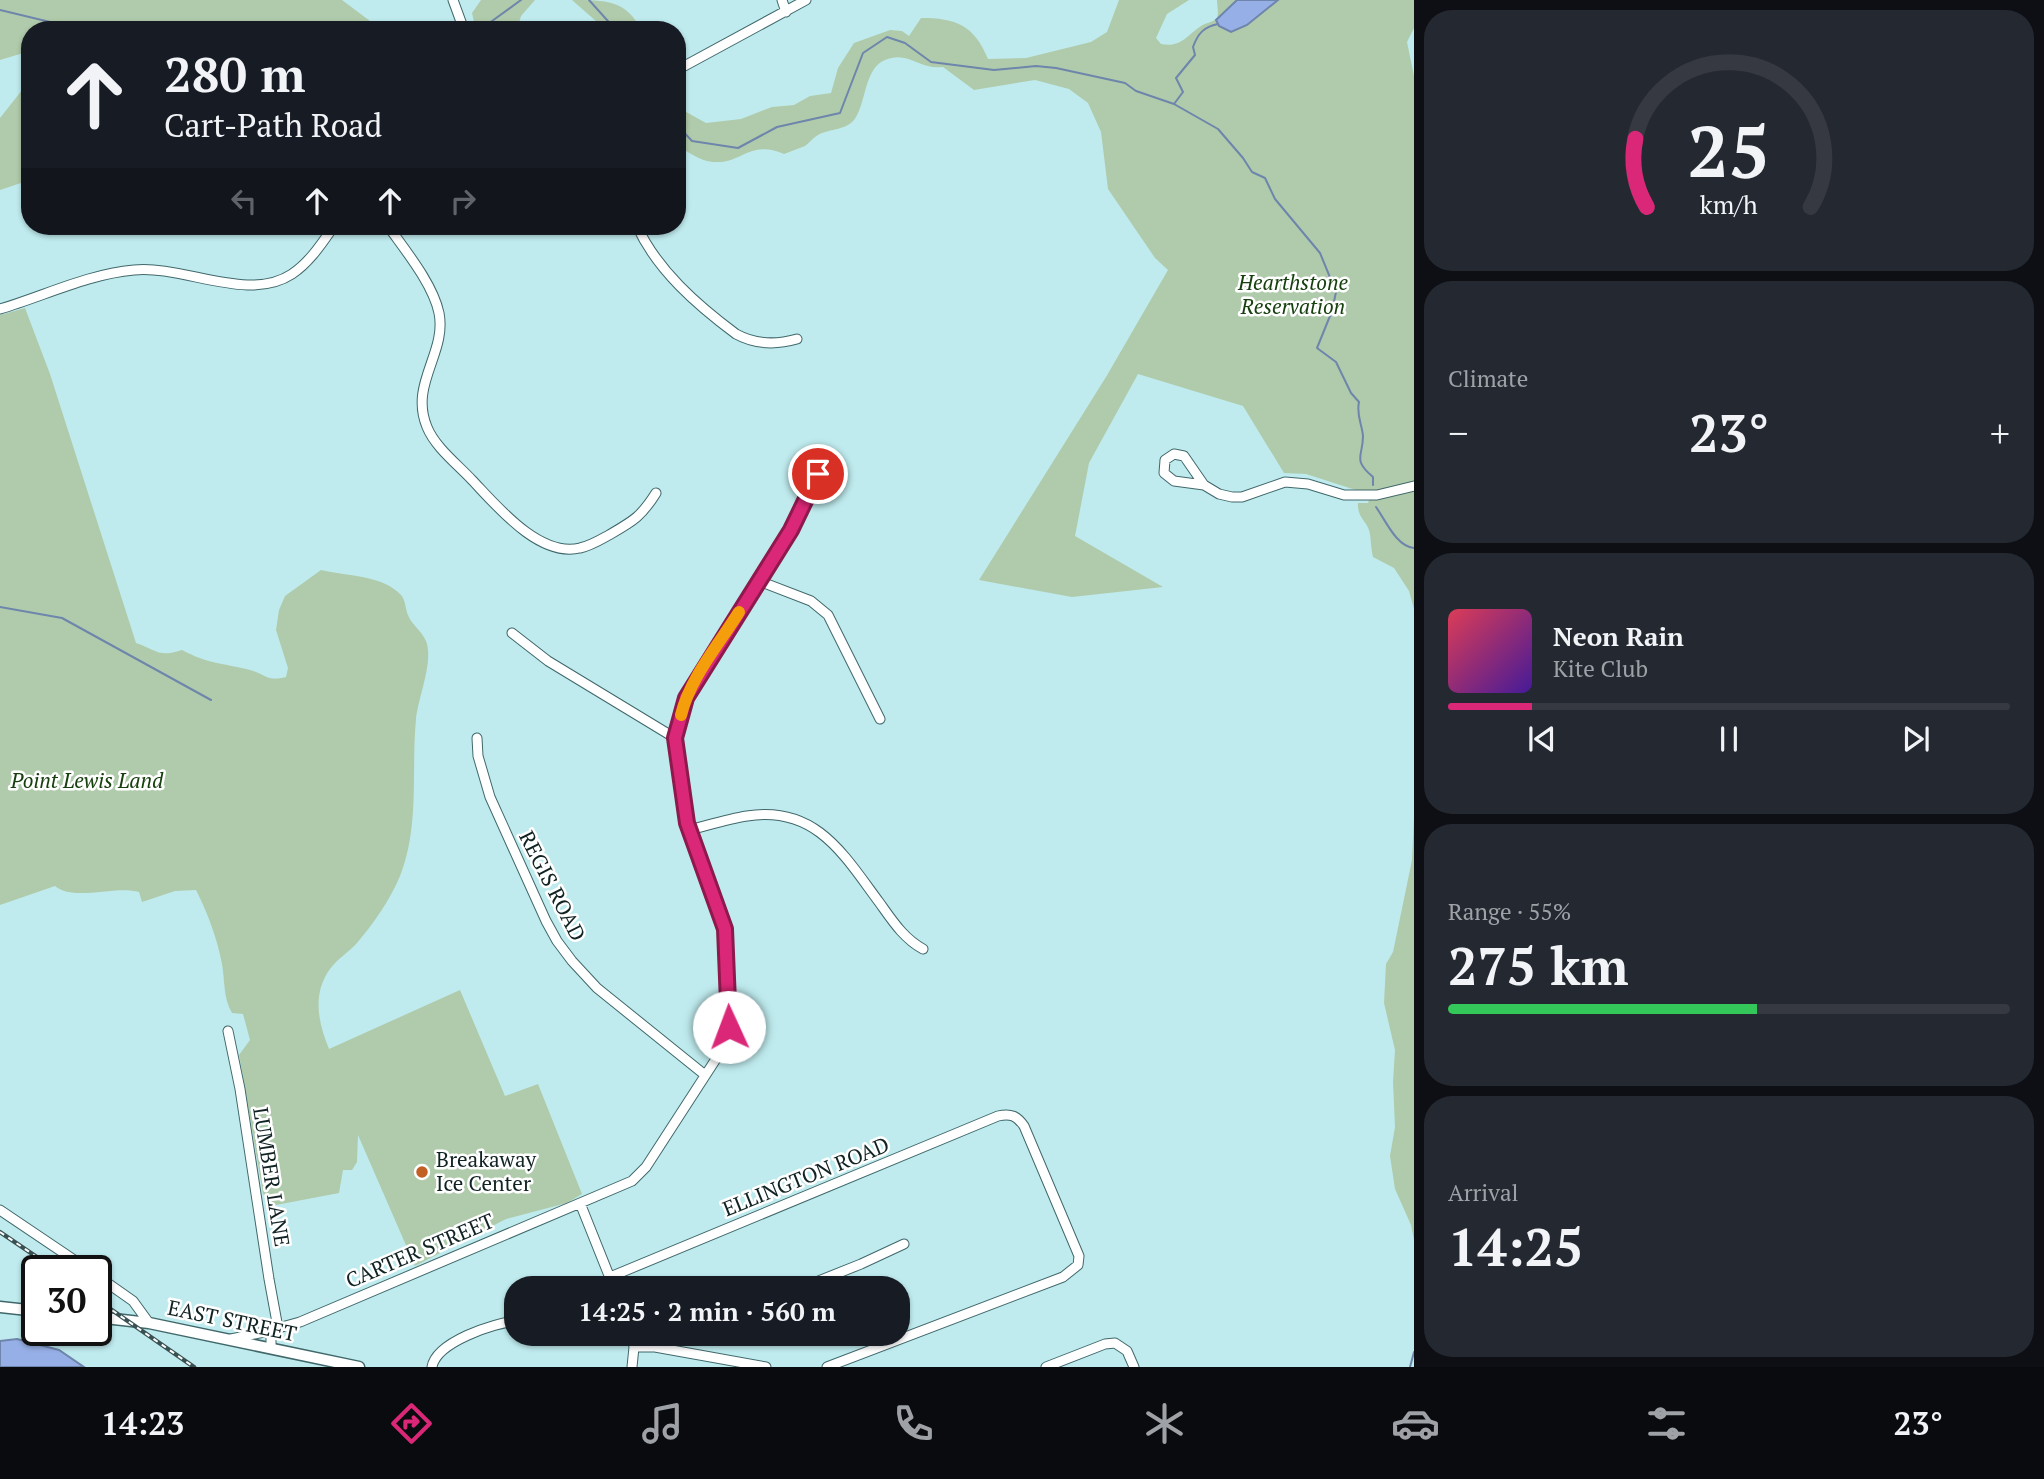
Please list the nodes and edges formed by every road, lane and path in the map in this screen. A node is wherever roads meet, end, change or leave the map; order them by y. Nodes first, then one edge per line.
1 (453, 0) edge
2 (782, 0) edge
3 (806, 0) edge
4 (786, 12) junction
5 (462, 21) edge
6 (686, 65) edge
7 (327, 235) edge
8 (394, 235) edge
9 (642, 235) edge
10 (0, 309) edge
11 (797, 339) dead end
12 (818, 474) dead end
13 (1204, 485) junction
14 (1414, 486) edge
15 (656, 493) dead end
16 (759, 581) junction
17 (512, 633) dead end
18 (880, 719) dead end
19 (477, 738) dead end
20 (675, 738) junction
21 (690, 830) junction
22 (923, 948) dead end
23 (228, 1031) dead end
24 (705, 1075) junction
25 (580, 1203) junction
26 (0, 1210) edge
27 (904, 1244) dead end
28 (67, 1255) edge
29 (610, 1276) edge
30 (612, 1276) edge
31 (832, 1276) edge
32 (112, 1286) edge
33 (0, 1307) edge
34 (21, 1309) edge
35 (112, 1319) edge
36 (149, 1323) junction
37 (504, 1324) edge
38 (276, 1329) junction
39 (910, 1336) edge
40 (228, 1339) junction
41 (883, 1346) edge
42 (634, 1347) joint
43 (655, 1347) joint
44 (271, 1348) junction
45 (359, 1367) edge
46 (432, 1367) edge
47 (632, 1367) edge
48 (766, 1367) edge
49 (827, 1367) edge
50 (1046, 1367) edge
51 (1134, 1367) edge

1 - 5 street
2 - 4 street
3 - 4 street
4 - 6 street
7 - 10 street
8 - 15 street
9 - 11 street
12 - 16 street
13 - 13 street
13 - 14 street
16 - 18 street
16 - 20 street
17 - 20 street
19 - 24 street, REGIS ROAD
20 - 21 street, CARTER STREET
21 - 22 street
21 - 24 street, CARTER STREET
23 - 38 street, LUMBER LANE
24 - 25 street, CARTER STREET
25 - 29 street
25 - 38 street, CARTER STREET
26 - 28 street
27 - 31 street
30 - 39 street, ELLINGTON ROAD
32 - 36 street
33 - 34 main road
35 - 36 main road, EAST STREET
36 - 40 main road, EAST STREET
37 - 46 street
38 - 40 street, CARTER STREET
38 - 44 street
40 - 44 main road, EAST STREET
41 - 49 street, ELLINGTON ROAD
42 - 43 street
42 - 47 street
43 - 48 street
44 - 45 main road, EAST STREET
50 - 51 street

